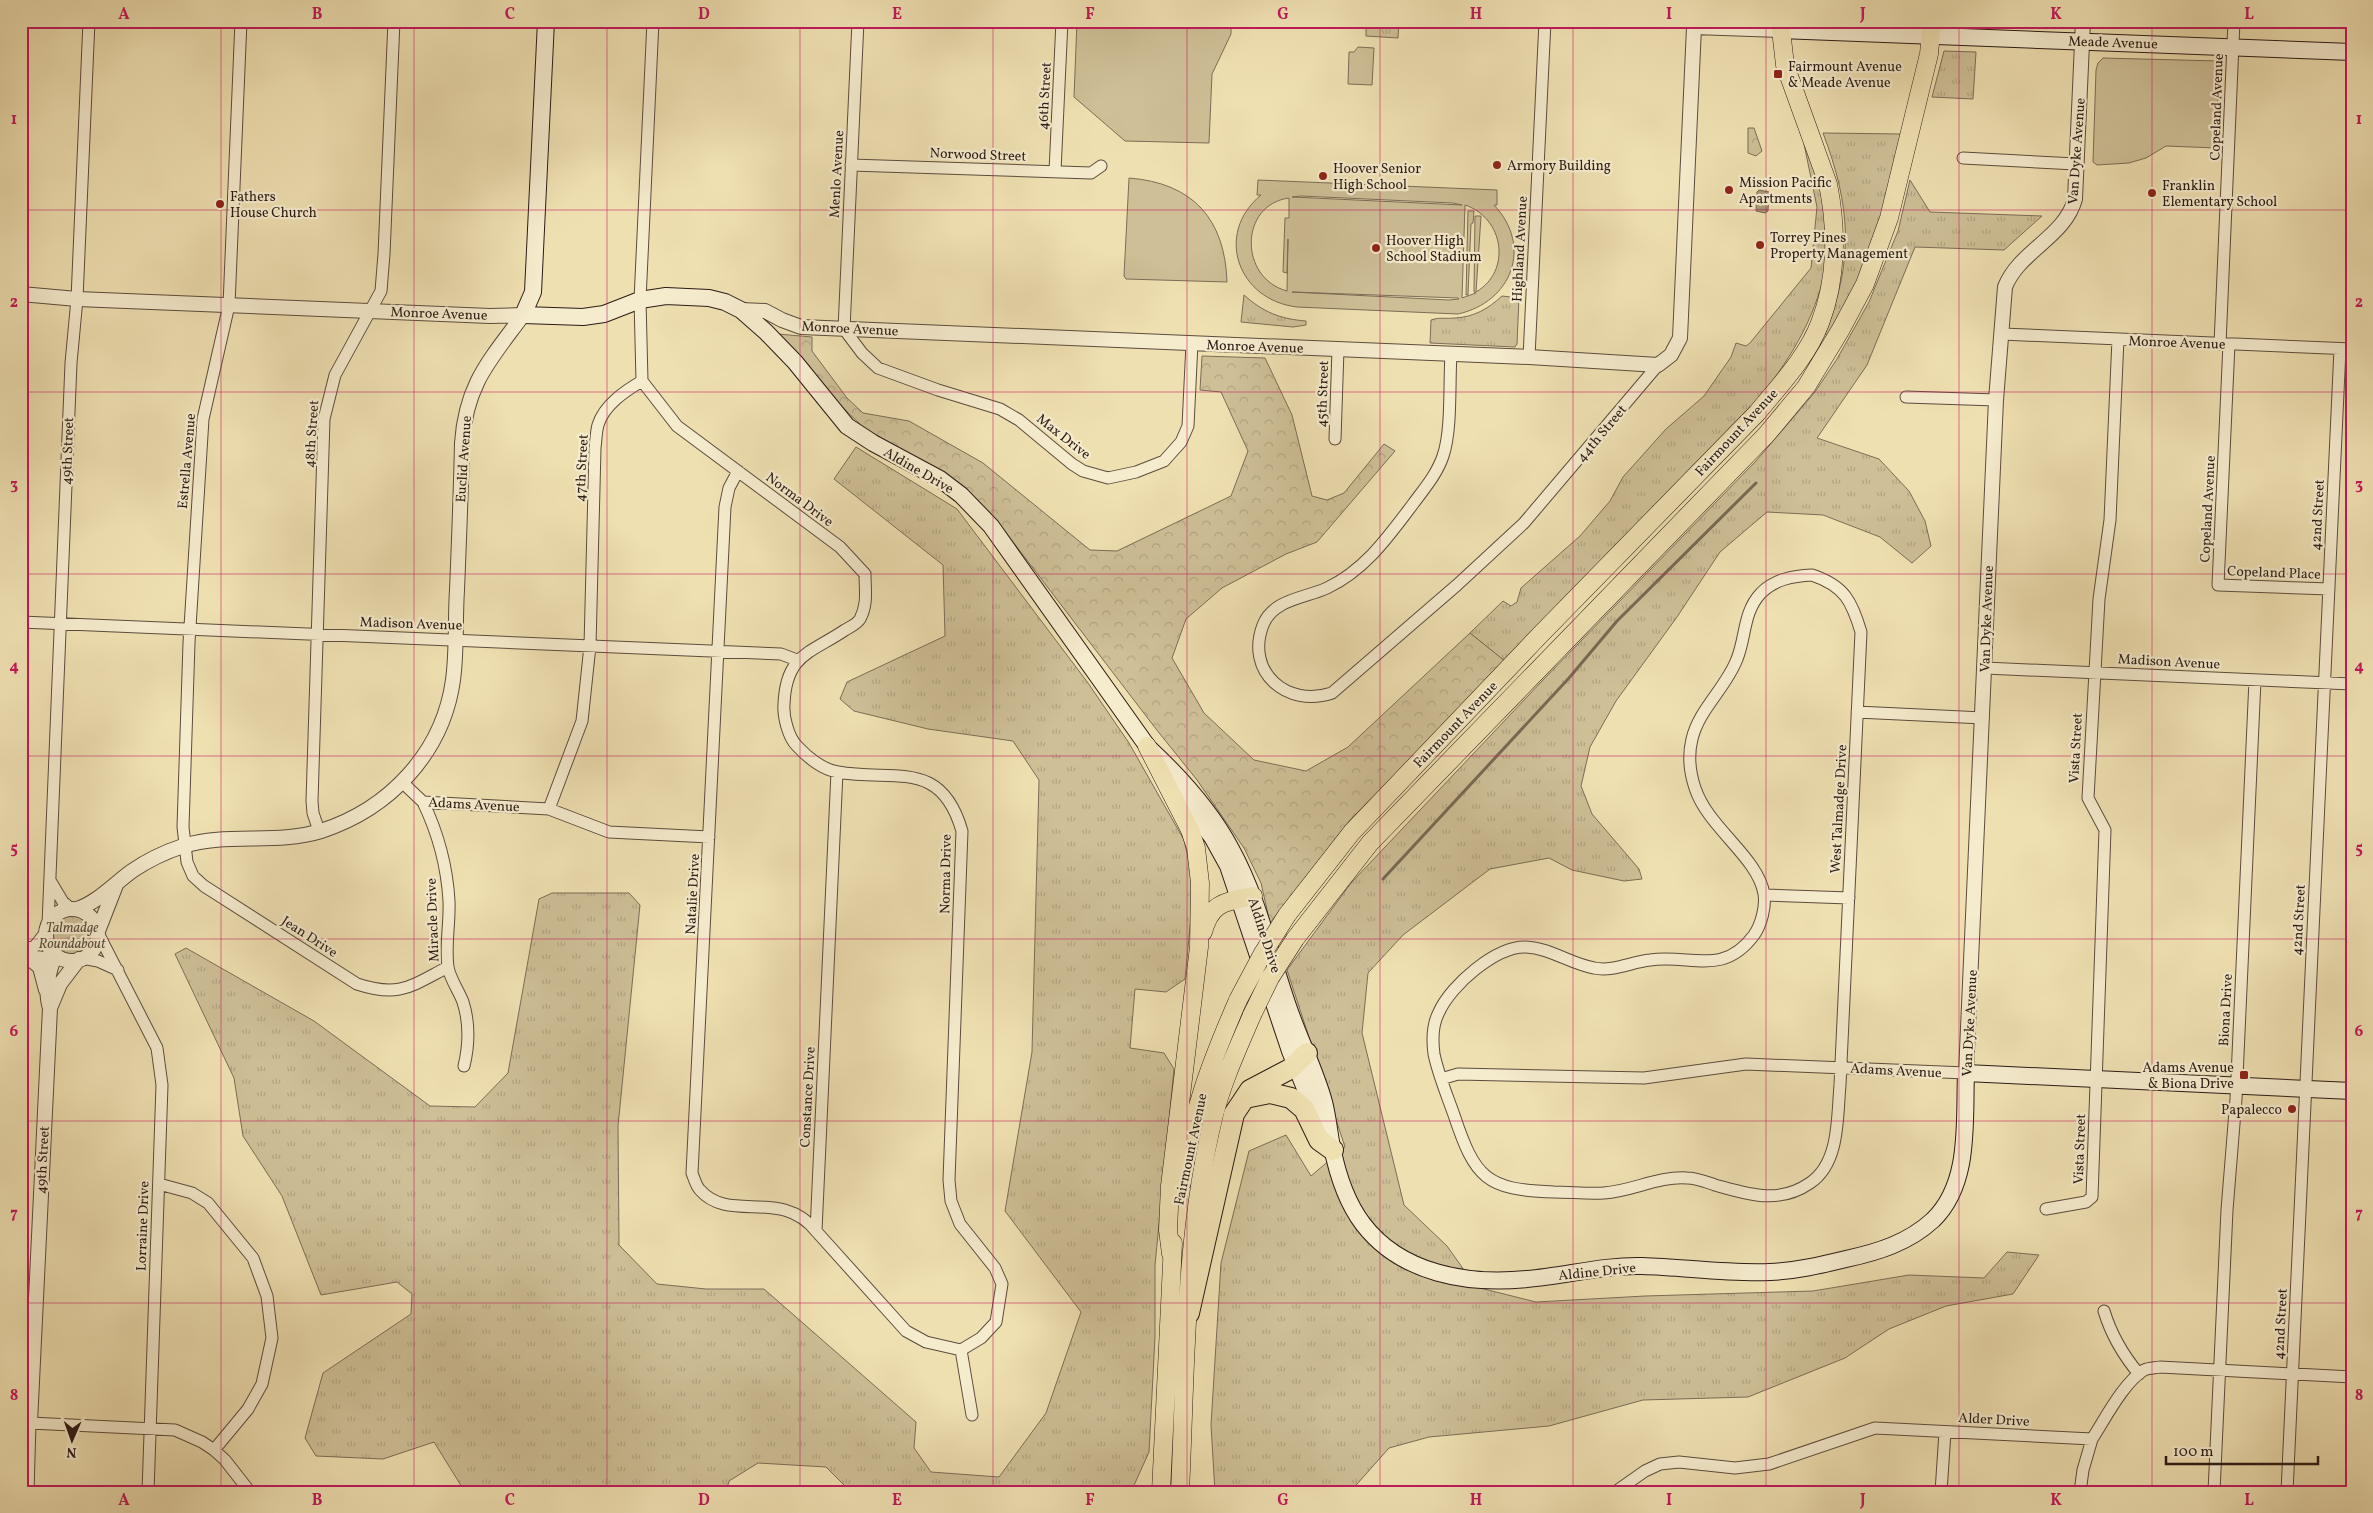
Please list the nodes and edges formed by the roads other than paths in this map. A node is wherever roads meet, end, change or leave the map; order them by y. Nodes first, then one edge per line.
1 (89, 21) edge
2 (241, 21) edge
3 (394, 21) edge
4 (546, 21) edge
5 (654, 21) edge
6 (858, 21) edge
7 (1062, 21) edge
8 (1545, 21) edge
9 (2083, 21) edge
10 (2234, 21) edge
11 (1694, 24) edge
12 (1780, 26) edge
13 (1932, 28) edge
14 (2082, 41) junction
15 (2233, 46) junction
16 (2352, 52) edge
17 (1963, 158) dead end
18 (2076, 164) junction
19 (851, 165) junction
20 (1102, 166) dead end
21 (1055, 172) junction
22 (21, 294) edge
23 (77, 299) junction
24 (640, 300) junction
25 (229, 305) junction
26 (741, 310) junction
27 (369, 311) junction
28 (523, 315) junction
29 (844, 329) junction
30 (2002, 334) junction
31 (2118, 339) junction
32 (1192, 343) junction
33 (2225, 344) junction
34 (1338, 349) junction
35 (2340, 349) junction
36 (2352, 349) edge
37 (1451, 354) junction
38 (1529, 357) junction
39 (1658, 365) junction
40 (642, 381) junction
41 (1906, 397) dead end
42 (1996, 400) junction
43 (1335, 439) dead end
44 (738, 471) junction
45 (2218, 585) joint
46 (2328, 589) junction
47 (21, 622) edge
48 (60, 624) junction
49 (190, 629) junction
50 (318, 634) junction
51 (455, 640) junction
52 (590, 646) junction
53 (717, 651) junction
54 (797, 660) junction
55 (1985, 668) junction
56 (2094, 673) junction
57 (2255, 680) junction
58 (2324, 683) junction
59 (2352, 684) edge
60 (1857, 712) junction
61 (1983, 718) junction
62 (1147, 746) junction
63 (837, 772) junction
64 (403, 783) junction
65 (423, 802) junction
66 (549, 808) junction
67 (319, 831) junction
68 (710, 837) junction
69 (184, 846) junction
70 (50, 881) junction
71 (117, 883) junction
72 (1765, 895) junction
73 (1246, 898) junction
74 (1849, 898) junction
75 (74, 909) junction
76 (47, 928) junction
77 (98, 932) junction
78 (1199, 947) junction
79 (23, 954) edge
80 (56, 955) junction
81 (80, 959) junction
82 (448, 967) junction
83 (118, 970) junction
84 (46, 990) junction
85 (50, 1008) junction
86 (1301, 1059) junction
87 (464, 1066) dead end
88 (1840, 1067) junction
89 (1966, 1073) junction
90 (1441, 1079) junction
91 (2097, 1079) junction
92 (2236, 1086) junction
93 (2306, 1089) junction
94 (2352, 1091) edge
95 (1245, 1098) junction
96 (1332, 1150) junction
97 (159, 1184) junction
98 (2046, 1209) dead end
99 (1921, 1230) joint
100 (816, 1231) junction
101 (1171, 1254) junction
102 (2104, 1311) dead end
103 (1189, 1313) junction
104 (961, 1350) junction
105 (2221, 1370) junction
106 (2139, 1374) junction
107 (2292, 1374) junction
108 (2352, 1377) edge
109 (972, 1416) dead end
110 (26, 1425) edge
111 (151, 1428) junction
112 (1945, 1432) junction
113 (2092, 1438) junction
114 (1163, 1447) junction
115 (214, 1450) junction
116 (28, 1492) edge
117 (148, 1492) edge
118 (250, 1492) edge
119 (1151, 1492) edge
120 (1161, 1492) edge
121 (1180, 1492) edge
122 (1615, 1492) edge
123 (1941, 1492) edge
124 (2080, 1492) edge
125 (2214, 1492) edge
126 (2287, 1492) edge

1 - 23 street, 49th Street
2 - 25 street, Estrella Avenue
3 - 27 street, 48th Street
4 - 28 main road, Euclid Avenue
5 - 24 street
6 - 19 street, Menlo Avenue
7 - 21 street, 46th Street
8 - 38 street, Highland Avenue
9 - 14 street, Van Dyke Avenue
10 - 15 street, Copeland Avenue
11 - 12 street, Meade Avenue
11 - 39 street, 44th Street
12 - 13 main road, Meade Avenue
12 - 101 main road, Fairmount Avenue, bridge
13 - 14 main road, Meade Avenue
13 - 103 main road, Fairmount Avenue, bridge
14 - 15 main road, Meade Avenue
14 - 18 street, Van Dyke Avenue
15 - 16 main road, Meade Avenue
15 - 33 street, Copeland Avenue
17 - 18 street
18 - 30 street, Van Dyke Avenue
19 - 21 street, Norwood Street
19 - 29 street, Menlo Avenue
20 - 21 street, Norwood Street
22 - 23 street, Monroe Avenue
23 - 25 street, Monroe Avenue
23 - 48 street, 49th Street
24 - 26 main road, Monroe Avenue
24 - 28 main road, Monroe Avenue
24 - 40 street
25 - 27 street, Monroe Avenue
25 - 49 street, Estrella Avenue
26 - 29 street, Monroe Avenue
26 - 62 main road, Aldine Drive
27 - 28 street, Monroe Avenue
27 - 50 street, 48th Street
28 - 51 street, Euclid Avenue
29 - 32 street, Monroe Avenue
29 - 32 street, Max Drive
30 - 31 street, Monroe Avenue
30 - 42 street, Van Dyke Avenue
31 - 33 street, Monroe Avenue
31 - 56 street, Vista Street
32 - 34 street, Monroe Avenue
33 - 35 street, Monroe Avenue
33 - 45 street, Copeland Avenue
34 - 37 street, Monroe Avenue
34 - 43 street, 45th Street
35 - 36 street, Monroe Avenue
35 - 46 street, 42nd Street
37 - 38 street, Monroe Avenue
37 - 39 street, 44th Street
38 - 39 street, Monroe Avenue
40 - 44 street, Norma Drive
40 - 52 street, 47th Street
41 - 42 street
42 - 55 street, Van Dyke Avenue
44 - 53 street, Natalie Drive
44 - 54 street, Norma Drive
45 - 46 street, Copeland Place
46 - 58 street, 42nd Street
47 - 48 street, Madison Avenue
48 - 49 street, Madison Avenue
48 - 70 street, 49th Street
49 - 50 street, Madison Avenue
49 - 69 street, Estrella Avenue
50 - 51 street, Madison Avenue
50 - 67 street, 48th Street
51 - 52 street, Madison Avenue
51 - 64 street, Euclid Avenue
52 - 53 street, Madison Avenue
52 - 66 street, 47th Street
53 - 54 street, Madison Avenue
53 - 68 street, Natalie Drive
54 - 63 street, Norma Drive
55 - 56 street, Madison Avenue
55 - 61 street, Van Dyke Avenue
56 - 57 street, Madison Avenue
56 - 91 street, Vista Street
57 - 58 street, Madison Avenue
57 - 92 street, Biona Drive
58 - 59 street, Madison Avenue
58 - 93 street, 42nd Street
60 - 61 street
60 - 72 street, West Talmadge Drive
60 - 74 street, West Talmadge Drive
61 - 89 street, Van Dyke Avenue
62 - 73 main road, Aldine Drive
62 - 78 main road
63 - 100 street, Constance Drive
63 - 104 street, Norma Drive
64 - 65 street, Adams Avenue
64 - 67 street
65 - 66 street, Adams Avenue
65 - 82 street, Miracle Drive
66 - 68 street, Adams Avenue
67 - 69 street
68 - 100 street, Natalie Drive
69 - 71 street
69 - 82 street, Jean Drive
70 - 75 street
70 - 76 street, 49th Street
71 - 75 street
71 - 77 street
72 - 74 street
72 - 90 street, West Talmadge Drive
73 - 78 main road
73 - 86 main road, Aldine Drive
74 - 88 street, West Talmadge Drive
75 - 76 street
75 - 77 street
76 - 79 street
76 - 80 street
77 - 81 street
77 - 83 street, Lorraine Drive
78 - 101 main road
79 - 80 street
79 - 84 street
80 - 81 street
80 - 84 street, 49th Street
81 - 83 street
81 - 85 street, 49th Street
82 - 87 street, Miracle Drive
83 - 97 street, Lorraine Drive
84 - 85 street, 49th Street
85 - 110 street, 49th Street
86 - 95 highway
86 - 96 main road, Aldine Drive
88 - 89 street, Adams Avenue
88 - 90 street, Adams Avenue
88 - 90 street, West Talmadge Drive
89 - 91 main road, Adams Avenue
89 - 99 main road, Van Dyke Avenue
91 - 92 main road, Adams Avenue
91 - 98 street, Vista Street
92 - 93 main road, Adams Avenue
92 - 105 street, Biona Drive
93 - 94 main road, Adams Avenue
93 - 107 street, 42nd Street
95 - 96 highway
95 - 103 highway
96 - 99 main road, Aldine Drive
97 - 111 street, Lorraine Drive
97 - 115 street
100 - 104 street
101 - 114 main road, Fairmount Avenue
102 - 106 street
103 - 121 main road, Fairmount Avenue
104 - 109 street
105 - 106 street
105 - 107 street
105 - 125 street, Biona Drive
106 - 113 street
107 - 108 street
107 - 126 street, 42nd Street
110 - 111 street
110 - 116 street, 49th Street
111 - 115 street
111 - 117 street, Lorraine Drive
112 - 113 street, Alder Drive
112 - 122 street, Alder Drive
112 - 123 street
113 - 124 street
114 - 119 main road
114 - 120 main road, Fairmount Avenue
115 - 118 street

